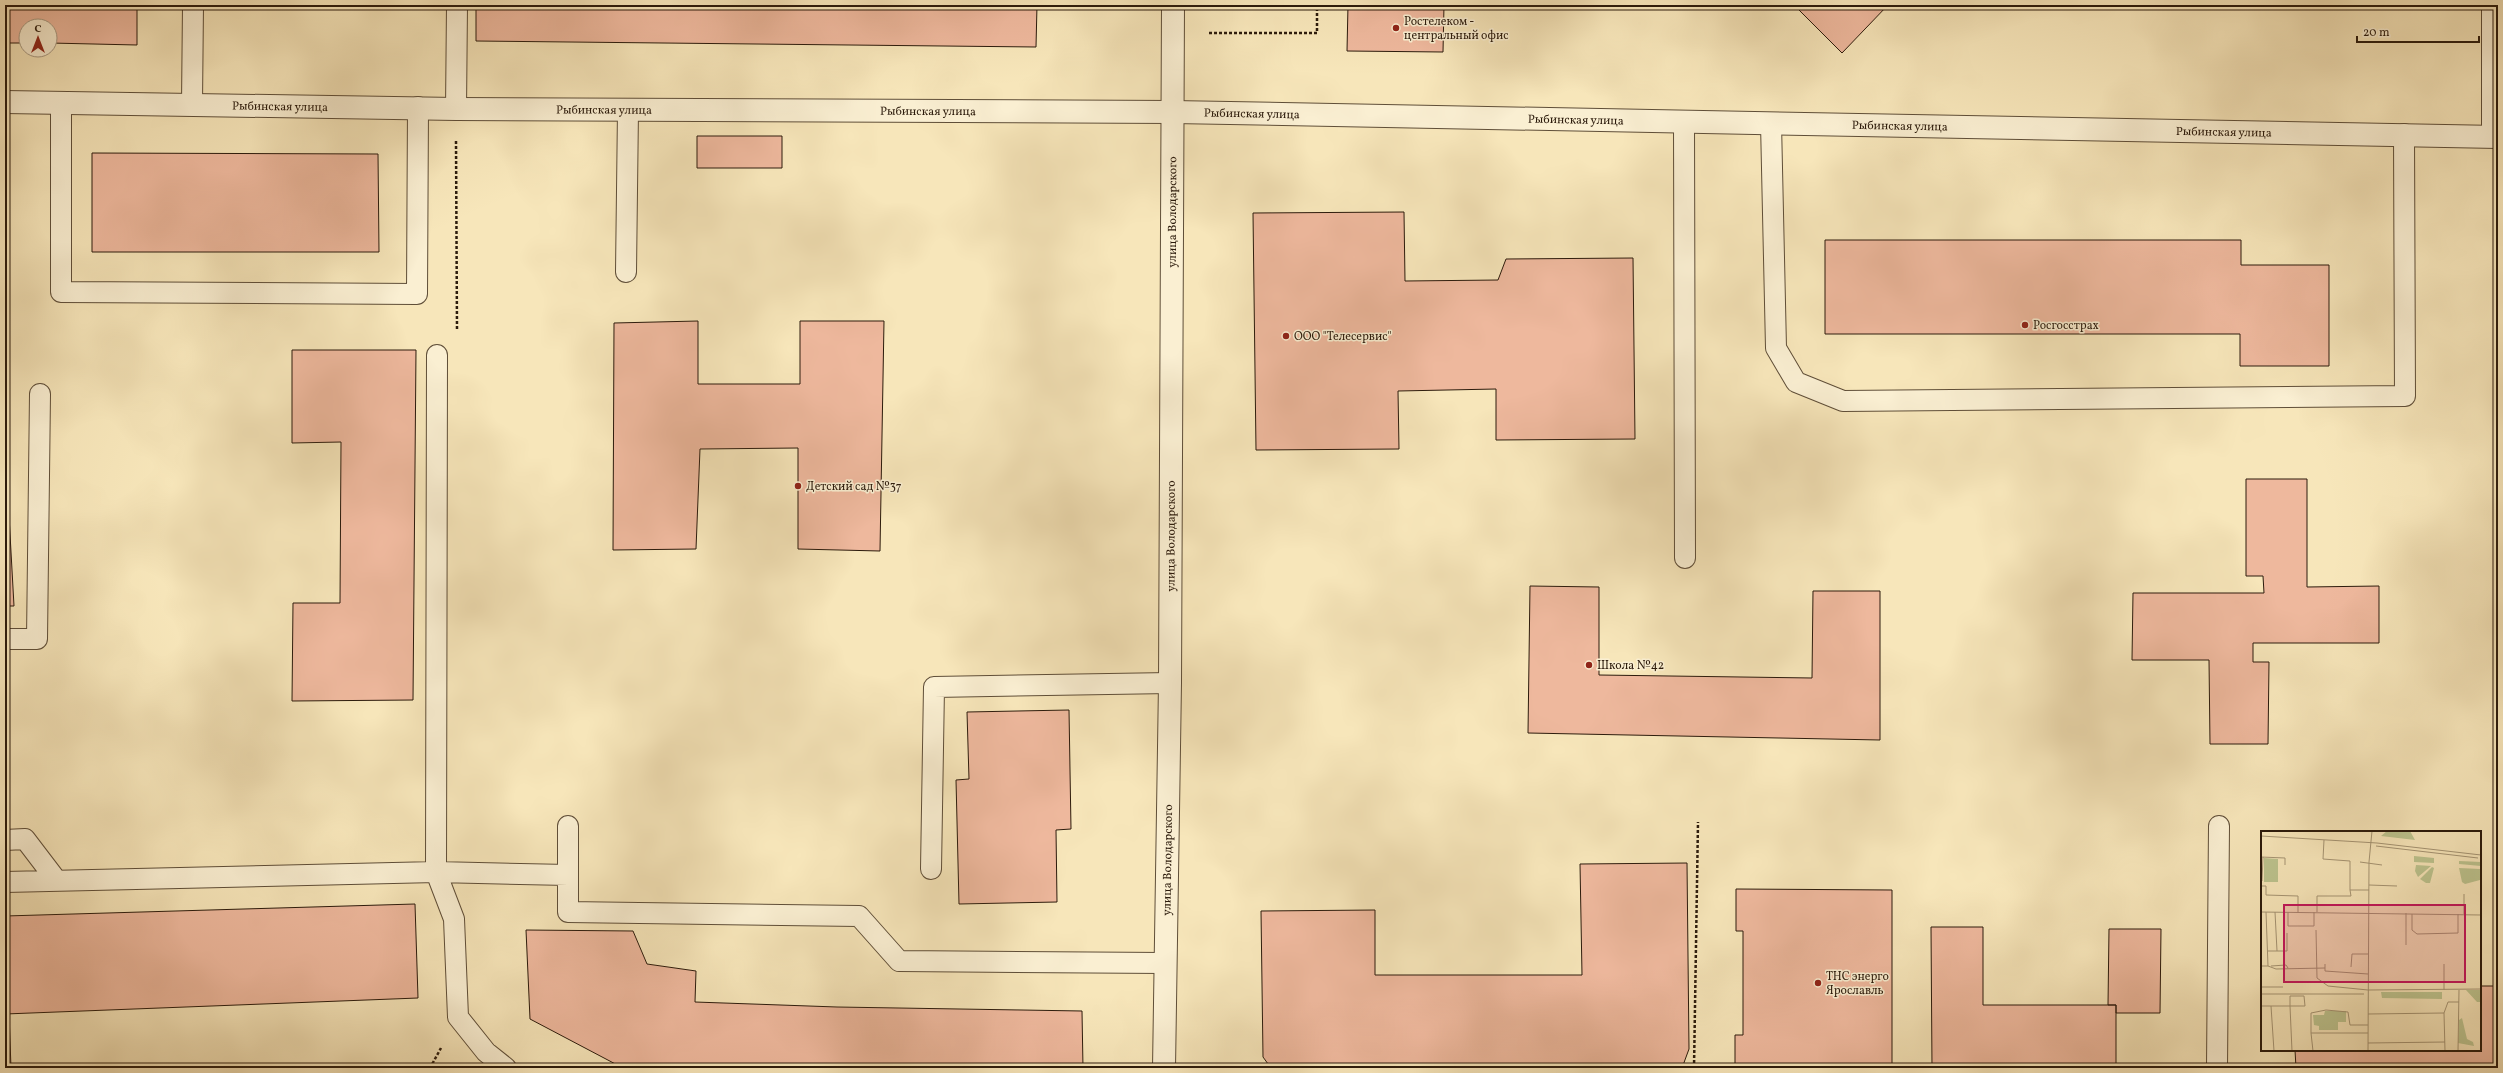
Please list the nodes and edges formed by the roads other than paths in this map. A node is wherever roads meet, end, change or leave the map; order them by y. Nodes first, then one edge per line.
1 (193, 5) edge
2 (457, 5) edge
3 (1173, 5) edge
4 (2492, 5) edge
5 (5, 102) edge
6 (61, 103) junction
7 (192, 103) junction
8 (418, 107) junction
9 (456, 109) junction
10 (628, 110) junction
11 (1173, 112) junction
12 (1684, 122) junction
13 (1771, 123) junction
14 (2404, 134) junction
15 (2495, 136) edge
16 (626, 272) dead end
17 (437, 355) road end
18 (40, 394) dead end
19 (1685, 558) dead end
20 (5, 639) edge
21 (1170, 683) junction
22 (568, 826) dead end
23 (2219, 826) dead end
24 (5, 840) edge
25 (931, 869) dead end
26 (436, 872) junction
27 (568, 875) junction
28 (57, 881) junction
29 (5, 882) edge
30 (1164, 963) junction
31 (506, 1068) edge
32 (1164, 1068) edge
33 (2217, 1068) edge

1 - 7 lane
2 - 9 lane
3 - 11 street, улица Володарского
4 - 15 lane
5 - 6 street, Рыбинская улица
6 - 7 street, Рыбинская улица
6 - 8 lane
7 - 8 street, Рыбинская улица
8 - 9 street, Рыбинская улица
9 - 10 street, Рыбинская улица
10 - 11 street, Рыбинская улица
10 - 16 lane
11 - 12 street, Рыбинская улица
11 - 21 street, улица Володарского
12 - 13 street, Рыбинская улица
12 - 19 lane
13 - 14 street, Рыбинская улица
13 - 14 lane
14 - 15 street, Рыбинская улица
17 - 26 lane
18 - 20 lane
21 - 25 lane
21 - 30 street, улица Володарского
22 - 27 lane
23 - 33 lane
24 - 28 lane
26 - 27 lane
26 - 28 lane
26 - 31 lane
27 - 30 lane
28 - 29 lane
30 - 32 street, улица Володарского

